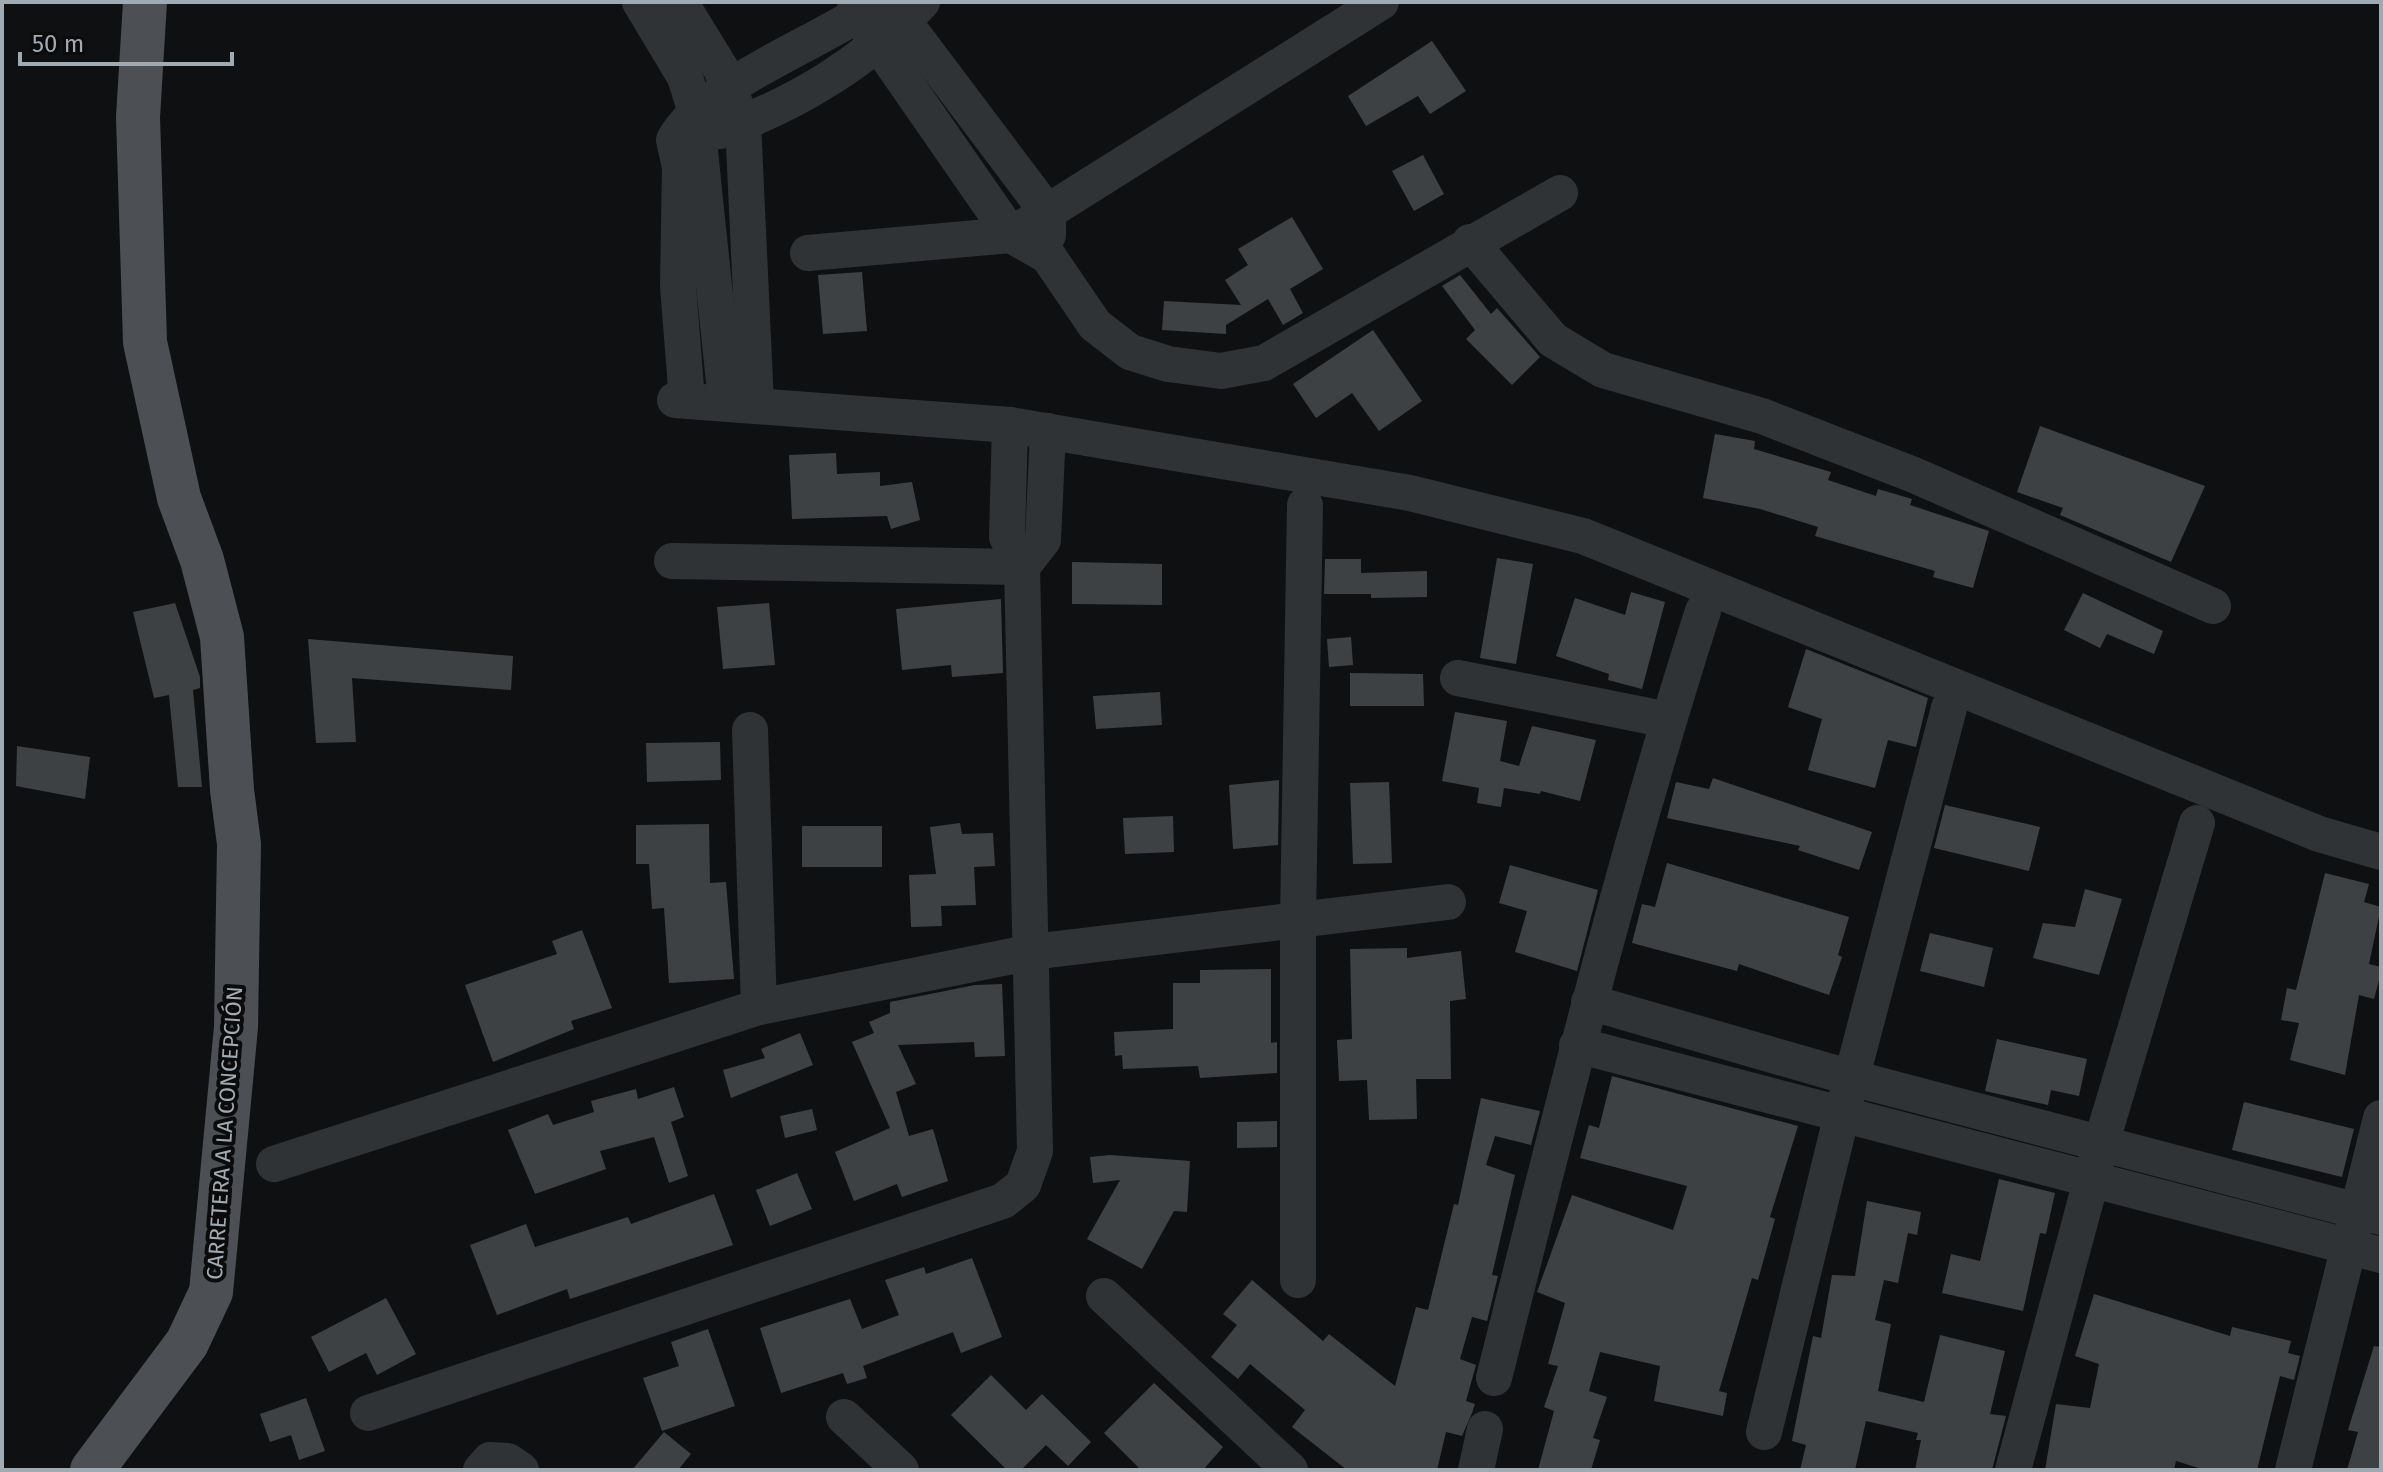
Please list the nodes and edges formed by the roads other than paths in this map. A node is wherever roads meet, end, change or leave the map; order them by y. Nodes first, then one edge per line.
1 (145, 2) edge
2 (640, 2) edge
3 (680, 2) edge
4 (1381, 2) edge
5 (883, 13) edge
6 (731, 88) junction
7 (743, 123) junction
8 (690, 130) junction
9 (1560, 193) dead end
10 (1048, 213) junction
11 (1011, 235) junction
12 (1470, 242) junction
13 (808, 253) dead end
14 (1048, 256) junction
15 (695, 284) junction
16 (747, 284) junction
17 (741, 402) junction
18 (1010, 425) junction
19 (1048, 431) junction
20 (1305, 505) dead end
21 (672, 561) dead end
22 (1022, 567) junction
23 (2213, 606) dead end
24 (1703, 611) dead end
25 (1458, 678) dead end
26 (1949, 708) dead end
27 (1668, 720) junction
28 (750, 730) dead end
29 (2197, 823) dead end
30 (2381, 852) edge
31 (1448, 902) dead end
32 (1298, 918) junction
33 (1032, 952) junction
34 (1589, 1002) junction
35 (759, 1007) junction
36 (1577, 1045) junction
37 (1852, 1078) junction
38 (1842, 1114) junction
39 (2381, 1118) edge
40 (2101, 1144) junction
41 (274, 1164) dead end
42 (2091, 1182) junction
43 (2368, 1214) edge
44 (2364, 1251) edge
45 (1298, 1280) dead end
46 (1104, 1296) dead end
47 (1494, 1378) dead end
48 (368, 1413) dead end
49 (844, 1417) dead end
50 (1485, 1429) dead end
51 (1764, 1432) dead end
52 (92, 1470) edge
53 (481, 1470) edge
54 (521, 1470) edge
55 (901, 1470) edge
56 (1290, 1470) edge
57 (1476, 1470) edge
58 (2013, 1470) edge
59 (2293, 1470) edge

1 - 52 main road, CARRETERA A LA CONCEPCIÓN
2 - 8 street
3 - 6 street
4 - 10 street
5 - 6 street
5 - 7 street
5 - 10 street
5 - 11 street
6 - 7 street
6 - 8 street
7 - 8 street
7 - 16 street
8 - 15 street
9 - 12 street
10 - 11 street
10 - 14 street
11 - 13 street
11 - 14 street
12 - 14 street
12 - 23 street
15 - 16 street
15 - 17 street
15 - 17 street
16 - 17 street
17 - 18 street
18 - 19 street
18 - 22 street
19 - 22 street
19 - 30 street
20 - 32 street
21 - 22 street
22 - 33 street
24 - 27 street
25 - 27 street
26 - 37 street
27 - 34 street
28 - 35 street
29 - 40 street
31 - 32 street
32 - 33 street
32 - 45 street
33 - 35 street
33 - 48 street
34 - 36 street
34 - 37 street
35 - 41 street
36 - 38 street
36 - 47 street
37 - 38 street
37 - 40 street
38 - 42 street
38 - 51 street
39 - 43 street
40 - 42 street
40 - 43 street
42 - 44 street
42 - 58 street
43 - 44 street
44 - 59 street
46 - 56 street
49 - 55 street
50 - 57 street
53 - 54 street

